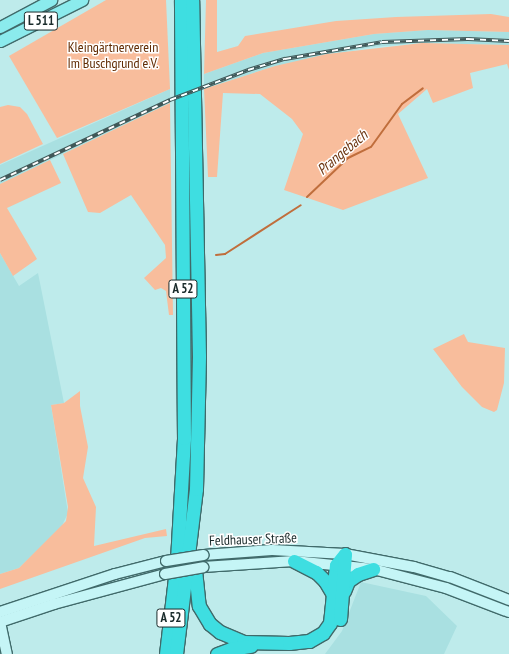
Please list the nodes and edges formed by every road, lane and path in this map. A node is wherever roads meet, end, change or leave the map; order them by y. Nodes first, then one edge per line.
1 (51, 0) edge
2 (82, 0) edge
3 (173, 0) edge
4 (181, 0) edge
5 (192, 0) edge
6 (199, 0) edge
7 (0, 27) edge
8 (0, 41) edge
9 (182, 99) junction
10 (193, 110) junction
11 (196, 489) junction
12 (294, 561) junction
13 (342, 561) junction
14 (373, 569) junction
15 (170, 578) junction
16 (339, 593) junction
17 (509, 600) edge
18 (0, 612) edge
19 (509, 612) edge
20 (0, 622) edge
21 (7, 654) edge
22 (158, 654) edge
23 (166, 654) edge
24 (176, 654) edge
25 (218, 654) edge

1 - 7 main road, L 511
2 - 8 main road, L 511
3 - 9 highway
4 - 9 highway, A 52
5 - 10 highway, A 52
6 - 10 highway
9 - 15 highway, A 52
10 - 11 highway, A 52
11 - 16 highway
11 - 24 highway, A 52
12 - 13 main road, Feldhauser Straße
12 - 15 main road, Feldhauser Straße, bridge
12 - 16 highway
13 - 14 main road, Feldhauser Straße
13 - 16 highway
13 - 17 main road, Feldhauser Straße
13 - 18 main road, Feldhauser Straße, bridge
14 - 16 highway
14 - 19 main road, Feldhauser Straße
15 - 20 main road, Feldhauser Straße
15 - 22 highway
15 - 23 highway, A 52
16 - 25 highway
20 - 21 main road

